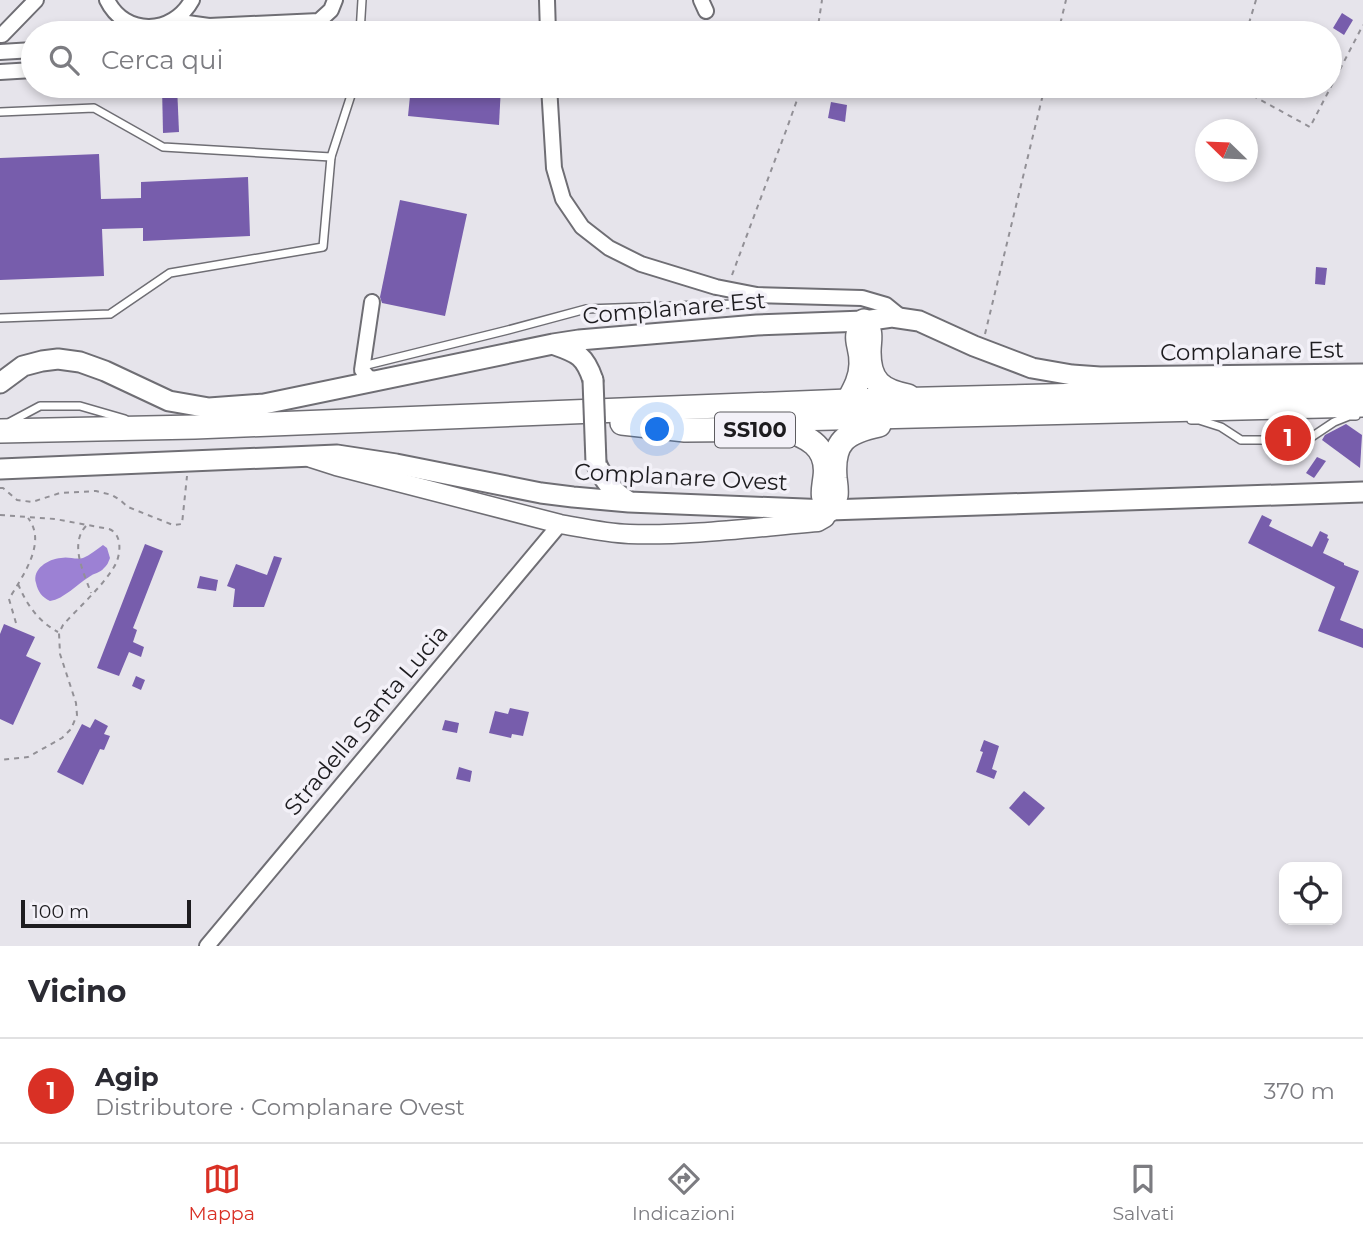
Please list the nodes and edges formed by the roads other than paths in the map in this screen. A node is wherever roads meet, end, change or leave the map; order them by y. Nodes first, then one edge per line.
1 (36, 0) edge
2 (107, 0) edge
3 (191, 0) edge
4 (334, 0) edge
5 (362, 0) edge
6 (547, 0) edge
7 (127, 21) edge
8 (173, 21) edge
9 (319, 21) edge
10 (361, 21) edge
11 (548, 21) edge
12 (0, 35) edge
13 (21, 51) edge
14 (0, 52) edge
15 (21, 71) edge
16 (0, 72) edge
17 (350, 98) edge
18 (550, 98) edge
19 (0, 112) edge
20 (331, 157) junction
21 (757, 295) junction
22 (372, 302) dead end
23 (0, 318) edge
24 (903, 319) junction
25 (864, 321) junction
26 (616, 337) junction
27 (553, 344) junction
28 (363, 366) junction
29 (1363, 374) edge
30 (593, 380) junction
31 (379, 381) junction
32 (0, 383) edge
33 (1363, 388) edge
34 (848, 401) junction
35 (1363, 405) edge
36 (922, 409) junction
37 (1104, 412) junction
38 (1363, 416) edge
39 (1186, 420) dead end
40 (1133, 421) dead end
41 (622, 423) junction
42 (0, 425) edge
43 (195, 427) junction
44 (0, 431) edge
45 (0, 446) edge
46 (304, 456) junction
47 (596, 463) junction
48 (0, 469) edge
49 (1363, 492) edge
50 (573, 497) junction
51 (629, 502) junction
52 (829, 510) junction
53 (560, 524) junction
54 (207, 946) edge

1 - 12 street
2 - 7 street
3 - 8 street
4 - 9 street
5 - 10 lane
6 - 11 street
13 - 14 street
15 - 16 street
17 - 20 lane
18 - 21 street
19 - 20 lane
20 - 23 lane
21 - 24 street
21 - 28 lane
22 - 28 street
24 - 25 main road, Complanare Est
24 - 29 main road, Complanare Est
25 - 26 main road, Complanare Est
25 - 34 highway
25 - 36 highway, SS100
26 - 27 main road, Complanare Est
26 - 30 main road
27 - 30 main road
27 - 31 main road, Complanare Est
28 - 31 street
30 - 47 main road, bridge
31 - 32 main road, Complanare Est
33 - 36 highway, SS100
34 - 36 highway, SS100
34 - 43 highway, SS100
35 - 37 highway, SS100
36 - 37 highway, SS100
36 - 41 highway, SS100
36 - 52 highway, SS100
37 - 40 lane
38 - 39 lane
41 - 45 highway, SS100
41 - 52 highway, SS100
42 - 43 lane
43 - 44 highway, SS100
46 - 48 main road, Complanare Ovest
46 - 50 main road, Complanare Ovest
46 - 53 street
47 - 50 main road
47 - 51 main road
49 - 52 main road, Complanare Ovest
50 - 51 main road, Complanare Ovest
51 - 52 main road, Complanare Ovest
52 - 53 street
53 - 54 street, Stradella Santa Lucia

